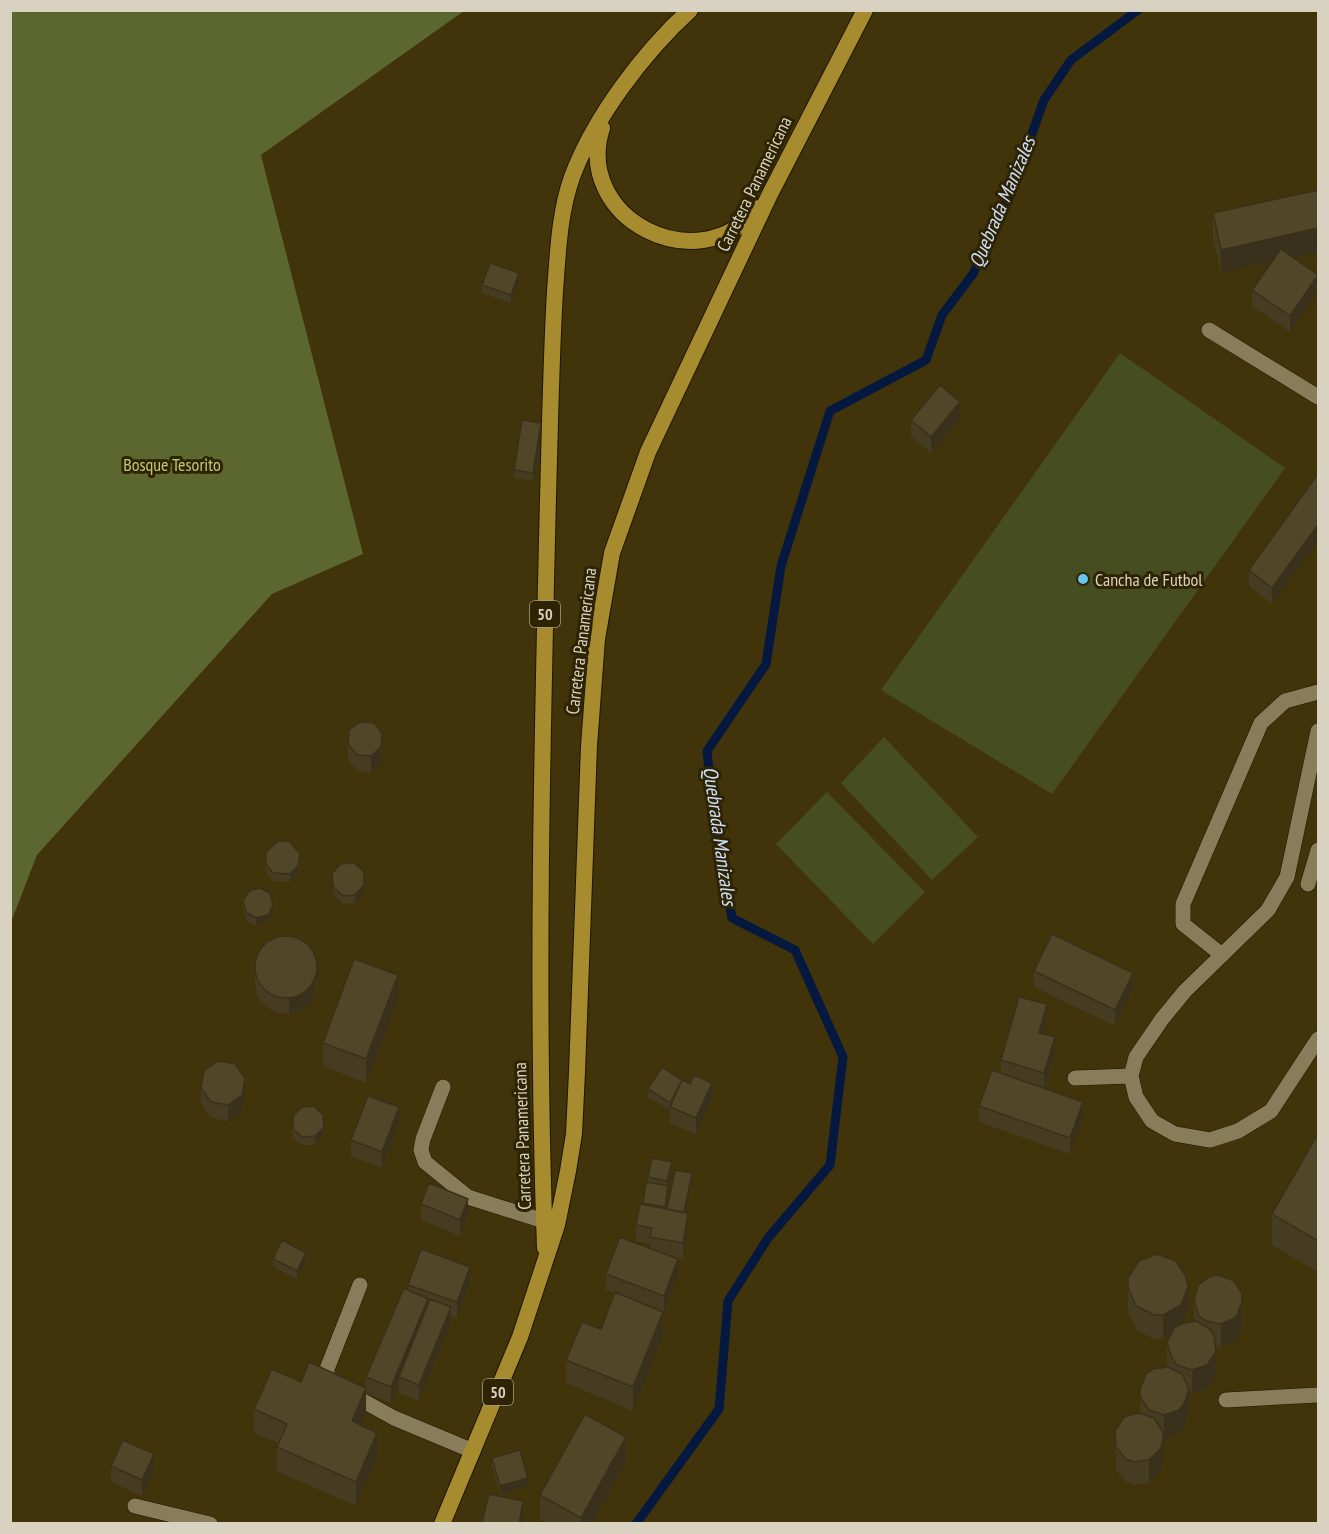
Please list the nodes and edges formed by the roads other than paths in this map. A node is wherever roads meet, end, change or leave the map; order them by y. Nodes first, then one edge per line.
1 (690, 10) edge
2 (865, 10) edge
3 (609, 104) junction
4 (770, 194) junction
5 (1209, 330) dead end
6 (1318, 397) edge
7 (1318, 692) edge
8 (1318, 731) edge
9 (1318, 850) edge
10 (1287, 877) junction
11 (1313, 886) edge
12 (1222, 955) junction
13 (1318, 1039) edge
14 (1131, 1076) junction
15 (1076, 1078) dead end
16 (443, 1088) dead end
17 (544, 1221) junction
18 (546, 1258) junction
19 (360, 1285) dead end
20 (1318, 1395) edge
21 (1226, 1400) dead end
22 (473, 1451) junction
23 (135, 1506) dead end
24 (210, 1524) edge
25 (442, 1524) edge

1 - 3 highway, Carretera Panamericana / 50
2 - 4 highway, Carretera Panamericana / 50
3 - 4 highway
3 - 17 highway, Carretera Panamericana / 50
4 - 18 highway, Carretera Panamericana / 50
5 - 6 lane
7 - 12 lane
8 - 10 lane
9 - 11 lane
10 - 11 lane
10 - 12 lane
12 - 14 lane
13 - 14 lane
14 - 15 lane
16 - 17 lane
17 - 18 highway, Carretera Panamericana / 50
18 - 22 highway, Carretera Panamericana / 50
19 - 22 lane
20 - 21 lane
22 - 25 highway, Carretera Panamericana / 50
23 - 24 lane

